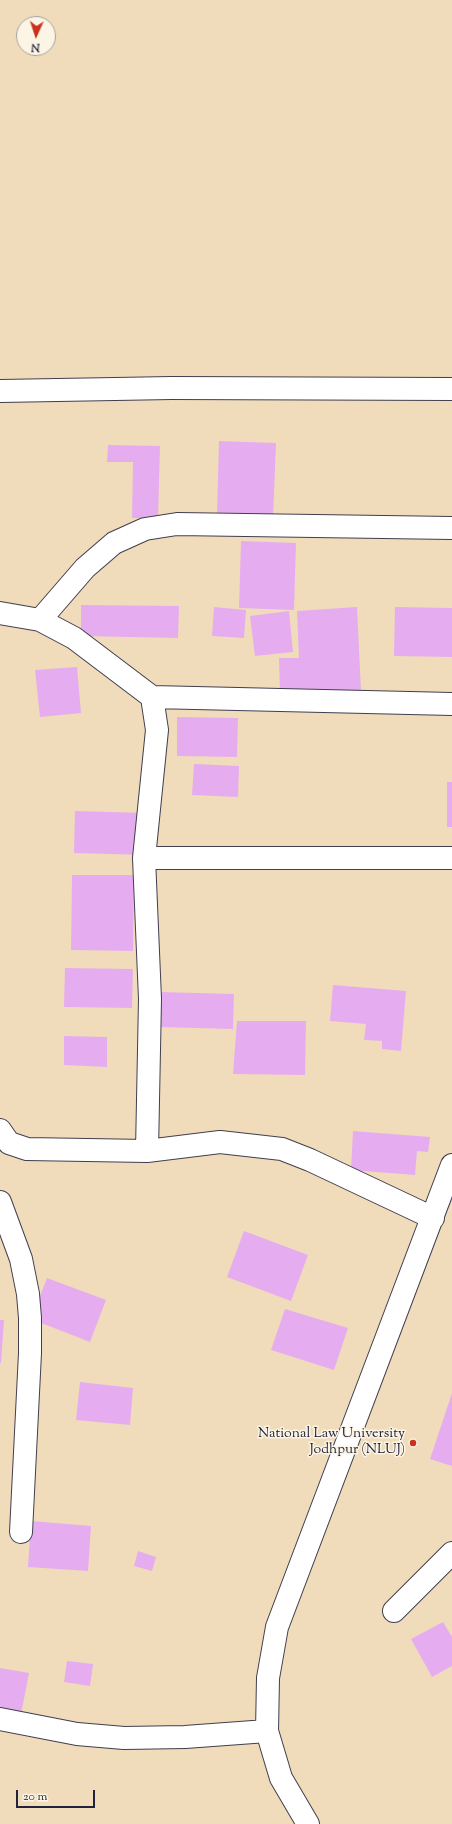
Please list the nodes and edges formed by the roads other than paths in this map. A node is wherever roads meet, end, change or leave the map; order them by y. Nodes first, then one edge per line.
1 (452, 389) edge
2 (0, 391) edge
3 (452, 528) edge
4 (0, 613) edge
5 (40, 620) junction
6 (152, 697) junction
7 (452, 704) edge
8 (144, 858) junction
9 (452, 858) edge
10 (0, 1130) edge
11 (147, 1151) junction
12 (452, 1165) edge
13 (0, 1202) edge
14 (433, 1218) junction
15 (21, 1532) dead end
16 (452, 1553) edge
17 (394, 1611) dead end
18 (0, 1719) edge
19 (267, 1731) junction
20 (308, 1824) edge

1 - 2 street
3 - 5 street
4 - 5 street
5 - 6 street
6 - 7 street
6 - 8 street
8 - 9 street
8 - 11 street
10 - 11 street
11 - 14 street
12 - 14 street
13 - 15 street
14 - 19 street
16 - 17 street
18 - 19 street
19 - 20 street

